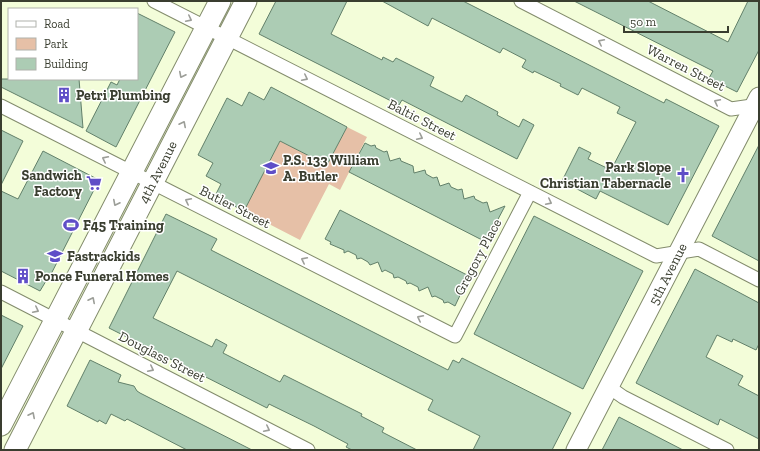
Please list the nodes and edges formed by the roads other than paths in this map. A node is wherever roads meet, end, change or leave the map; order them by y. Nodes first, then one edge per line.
1 (154, 1) edge
2 (220, 1) edge
3 (246, 1) edge
4 (521, 1) edge
5 (206, 28) junction
6 (227, 38) junction
7 (757, 103) edge
8 (1, 106) edge
9 (131, 173) junction
10 (152, 183) junction
11 (530, 192) junction
12 (679, 253) junction
13 (759, 280) edge
14 (1, 292) edge
15 (55, 320) junction
16 (76, 330) junction
17 (455, 336) joint
18 (610, 387) junction
19 (1, 425) edge
20 (15, 450) edge
21 (308, 450) edge
22 (576, 450) edge
23 (727, 450) edge

1 -> 5 street, Baltic Street
2 - 5 main road, 4th Avenue
3 - 6 main road, 4th Avenue
7 -> 4 street, Warren Street
5 - 6 street, Baltic Street
5 -> 9 main road, 4th Avenue
10 -> 6 main road, 4th Avenue
6 -> 11 street, Baltic Street
7 - 12 street, 5th Avenue
9 -> 8 street, Butler Street
9 - 10 street, Butler Street
9 -> 15 main road, 4th Avenue
16 -> 10 main road, 4th Avenue
17 -> 10 street, Butler Street
11 -> 12 street, Baltic Street
11 - 17 street, Gregory Place
12 - 13 street, Baltic Street
12 - 18 street, 5th Avenue
14 -> 15 street, Douglass Street
15 - 16 street, Douglass Street
15 - 19 main road, 4th Avenue
20 -> 16 main road, 4th Avenue
16 -> 21 street, Douglass Street
18 - 22 street, 5th Avenue
18 - 23 street

